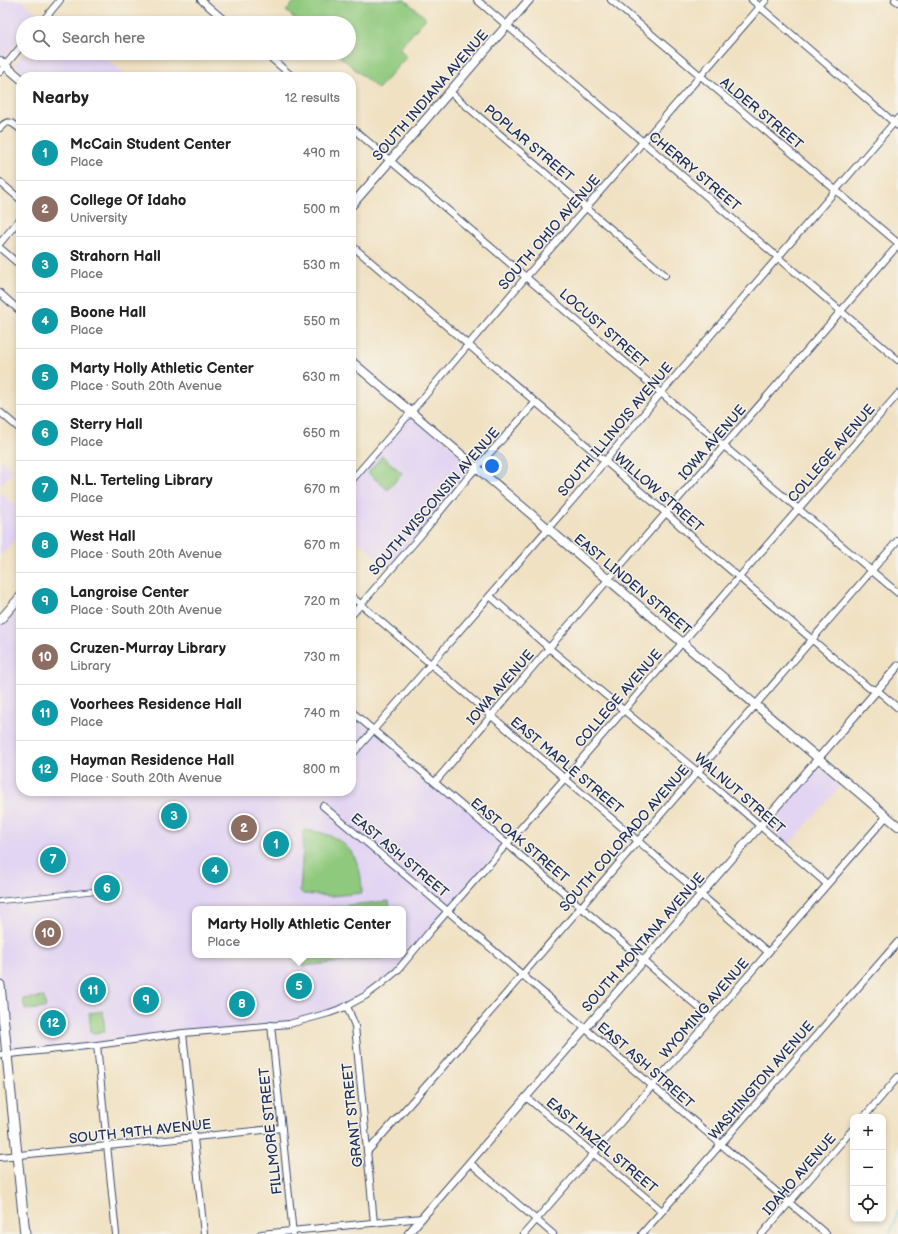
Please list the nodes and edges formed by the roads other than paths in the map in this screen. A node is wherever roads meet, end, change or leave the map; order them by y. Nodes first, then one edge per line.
1 (60, 0) edge
2 (201, 0) edge
3 (477, 0) edge
4 (529, 0) edge
5 (611, 0) edge
6 (752, 0) edge
7 (766, 0) edge
8 (895, 0) edge
9 (898, 2) edge
10 (760, 7) junction
11 (47, 16) edge
12 (220, 16) edge
13 (507, 25) junction
14 (16, 51) edge
15 (273, 60) edge
16 (2, 66) edge
17 (287, 72) edge
18 (16, 76) edge
19 (701, 76) junction
20 (450, 92) junction
21 (897, 122) edge
22 (16, 126) edge
23 (0, 128) edge
24 (356, 131) edge
25 (643, 143) junction
26 (391, 161) junction
27 (0, 182) edge
28 (835, 190) junction
29 (16, 196) edge
30 (356, 200) edge
31 (587, 208) junction
32 (16, 224) edge
33 (0, 243) edge
34 (898, 244) edge
35 (0, 248) edge
36 (356, 249) edge
37 (778, 257) junction
38 (16, 262) edge
39 (665, 275) dead end
40 (526, 277) junction
41 (0, 294) edge
42 (16, 308) edge
43 (841, 311) junction
44 (468, 345) junction
45 (898, 360) edge
46 (356, 365) edge
47 (661, 393) junction
48 (898, 394) edge
49 (535, 403) junction
50 (0, 412) edge
51 (411, 412) junction
52 (16, 426) edge
53 (724, 446) junction
54 (604, 461) junction
55 (476, 468) junction
56 (356, 473) edge
57 (798, 509) junction
58 (666, 514) junction
59 (548, 528) junction
60 (898, 540) edge
61 (871, 571) junction
62 (739, 577) junction
63 (608, 580) junction
64 (898, 594) edge
65 (490, 596) junction
66 (356, 600) edge
67 (16, 602) edge
68 (361, 604) junction
69 (356, 610) edge
70 (0, 620) edge
71 (812, 639) junction
72 (682, 643) junction
73 (549, 648) junction
74 (431, 664) junction
75 (898, 666) edge
76 (877, 690) junction
77 (756, 705) junction
78 (898, 708) edge
79 (624, 710) junction
80 (356, 715) edge
81 (491, 716) junction
82 (373, 730) junction
83 (356, 750) edge
84 (818, 758) junction
85 (698, 772) junction
86 (564, 778) junction
87 (435, 782) junction
88 (323, 806) dead end
89 (886, 817) junction
90 (760, 826) junction
91 (898, 826) edge
92 (638, 841) junction
93 (507, 844) junction
94 (827, 884) junction
95 (95, 891) dead end
96 (701, 895) junction
97 (0, 901) edge
98 (580, 907) junction
99 (448, 911) junction
100 (897, 946) edge
101 (768, 952) junction
102 (644, 961) junction
103 (522, 975) junction
104 (0, 985) edge
105 (347, 1006) junction
106 (711, 1018) junction
107 (271, 1025) junction
108 (585, 1029) junction
109 (183, 1033) junction
110 (97, 1045) junction
111 (3, 1054) edge
112 (898, 1077) edge
113 (652, 1086) junction
114 (526, 1097) junction
115 (867, 1114) edge
116 (282, 1128) junction
117 (850, 1133) edge
118 (194, 1138) junction
119 (720, 1144) junction
120 (107, 1147) junction
121 (367, 1152) junction
122 (594, 1154) junction
123 (18, 1155) junction
124 (0, 1157) edge
125 (470, 1163) junction
126 (790, 1203) junction
127 (662, 1211) junction
128 (422, 1218) junction
129 (537, 1220) junction
130 (374, 1223) junction
131 (293, 1232) edge
132 (412, 1233) edge
133 (25, 1234) edge
134 (116, 1234) edge
135 (204, 1234) edge
136 (261, 1234) edge
137 (524, 1234) edge
138 (553, 1234) edge
139 (642, 1234) edge
140 (762, 1234) edge
141 (826, 1234) edge

1 - 11 street
2 - 12 street
3 - 13 street, CHERRY STREET
4 - 13 main road, SOUTH INDIANA AVENUE
5 - 19 street, ALDER STREET
6 - 10 street
7 - 10 street, SOUTH OHIO AVENUE
8 - 9 street
10 - 19 street, SOUTH OHIO AVENUE
10 - 21 street
13 - 20 main road, SOUTH INDIANA AVENUE
13 - 25 street, CHERRY STREET
14 - 16 street
15 - 17 street
16 - 18 main road
19 - 25 street, SOUTH OHIO AVENUE
19 - 28 street, ALDER STREET
20 - 26 main road, SOUTH INDIANA AVENUE
20 - 31 street, POPLAR STREET
21 - 28 street, SOUTH ILLINOIS AVENUE
22 - 23 street
24 - 26 street, LOCUST STREET
25 - 31 street, SOUTH OHIO AVENUE
25 - 37 street, CHERRY STREET
26 - 30 main road, SOUTH INDIANA AVENUE
26 - 40 street, LOCUST STREET
27 - 29 street
28 - 34 street, ALDER STREET
28 - 37 street, SOUTH ILLINOIS AVENUE
31 - 39 street, POPLAR STREET
31 - 40 street, SOUTH OHIO AVENUE
32 - 33 street
34 - 43 street, IOWA AVENUE
35 - 38 street
36 - 44 street, WILLOW STREET
37 - 43 street, CHERRY STREET
37 - 47 street, SOUTH ILLINOIS AVENUE
40 - 44 street, SOUTH OHIO AVENUE
40 - 47 street, LOCUST STREET
41 - 42 street
43 - 45 street, CHERRY STREET
43 - 53 street, IOWA AVENUE
44 - 49 street, WILLOW STREET
44 - 51 street, SOUTH OHIO AVENUE
46 - 51 main road, EAST LINDEN STREET
47 - 53 street, LOCUST STREET
47 - 54 street, SOUTH ILLINOIS AVENUE
48 - 57 street, COLLEGE AVENUE
49 - 54 street, WILLOW STREET
49 - 55 street, SOUTH WISCONSIN AVENUE
50 - 52 street
51 - 55 main road, EAST LINDEN STREET
51 - 56 street, SOUTH OHIO AVENUE
53 - 57 street, LOCUST STREET
53 - 58 street, IOWA AVENUE
54 - 58 street, WILLOW STREET
54 - 59 street, SOUTH ILLINOIS AVENUE
55 - 59 main road, EAST LINDEN STREET
55 - 68 street, SOUTH WISCONSIN AVENUE
57 - 61 street, LOCUST STREET
57 - 62 street, COLLEGE AVENUE
58 - 62 street, WILLOW STREET
58 - 63 street, IOWA AVENUE
59 - 63 main road, EAST LINDEN STREET
59 - 65 street, SOUTH ILLINOIS AVENUE
60 - 61 street, SOUTH COLORADO AVENUE
61 - 64 street, LOCUST STREET
61 - 71 street, SOUTH COLORADO AVENUE
62 - 71 street, WILLOW STREET
62 - 72 street, COLLEGE AVENUE
63 - 72 main road, EAST LINDEN STREET
63 - 73 street, IOWA AVENUE
65 - 73 street, WALNUT STREET
65 - 74 street, SOUTH ILLINOIS AVENUE
66 - 68 street, EAST MAPLE STREET
67 - 70 main road
68 - 69 street, SOUTH WISCONSIN AVENUE
68 - 74 street, EAST MAPLE STREET
71 - 76 street, WILLOW STREET
71 - 77 street, SOUTH COLORADO AVENUE
72 - 77 main road, EAST LINDEN STREET
72 - 79 street, COLLEGE AVENUE
73 - 79 street, WALNUT STREET
73 - 81 street, IOWA AVENUE
74 - 81 street, EAST MAPLE STREET
74 - 82 street, SOUTH ILLINOIS AVENUE
75 - 76 street, SOUTH MONTANA AVENUE
76 - 78 street, WILLOW STREET
76 - 84 street, SOUTH MONTANA AVENUE
77 - 84 main road, EAST LINDEN STREET
77 - 85 street, SOUTH COLORADO AVENUE
79 - 85 street, WALNUT STREET
79 - 86 street, COLLEGE AVENUE
80 - 82 street, EAST OAK STREET
81 - 86 street, EAST MAPLE STREET
81 - 87 street, IOWA AVENUE
82 - 83 street, SOUTH ILLINOIS AVENUE
82 - 87 street, EAST OAK STREET
84 - 89 main road, EAST LINDEN STREET
84 - 90 street, SOUTH MONTANA AVENUE
85 - 90 street, WALNUT STREET
85 - 92 street, SOUTH COLORADO AVENUE
86 - 92 street, EAST MAPLE STREET
86 - 93 street, COLLEGE AVENUE
87 - 93 street, EAST OAK STREET
88 - 99 street, EAST ASH STREET
89 - 91 main road, EAST LINDEN STREET
89 - 94 street, WYOMING AVENUE
90 - 94 street, WALNUT STREET
90 - 96 street, SOUTH MONTANA AVENUE
92 - 96 street, EAST MAPLE STREET
92 - 98 street, SOUTH COLORADO AVENUE
93 - 98 street, EAST OAK STREET
93 - 99 street, COLLEGE AVENUE
94 - 101 street, WYOMING AVENUE
95 - 97 street
96 - 101 street, EAST MAPLE STREET
96 - 102 street, SOUTH MONTANA AVENUE
98 - 102 street, EAST OAK STREET
98 - 103 street, SOUTH COLORADO AVENUE
99 - 103 street, EAST ASH STREET
99 - 105 street, COLLEGE AVENUE
100 - 119 street, WASHINGTON AVENUE
101 - 106 street, WYOMING AVENUE
102 - 106 street, EAST OAK STREET
102 - 108 street, SOUTH MONTANA AVENUE
103 - 108 street, EAST ASH STREET
103 - 121 street, SOUTH COLORADO AVENUE
104 - 111 main road
105 - 107 street, COLLEGE AVENUE
105 - 121 street, GRANT STREET
106 - 113 street, WYOMING AVENUE
107 - 109 street, COLLEGE AVENUE
107 - 116 street, FILLMORE STREET
108 - 113 street, EAST ASH STREET
108 - 114 street, SOUTH MONTANA AVENUE
109 - 110 street, COLLEGE AVENUE
109 - 118 street
110 - 111 street, COLLEGE AVENUE
110 - 120 street
111 - 123 main road
112 - 115 street
113 - 119 street, EAST ASH STREET
113 - 122 street, WYOMING AVENUE
114 - 122 street, EAST HAZEL STREET
114 - 125 street, SOUTH MONTANA AVENUE
116 - 118 street, SOUTH 19TH AVENUE
116 - 131 street, FILLMORE STREET
117 - 126 street, IDAHO AVENUE
118 - 120 street, SOUTH 19TH AVENUE
118 - 135 street
119 - 126 street, EAST ASH STREET
119 - 127 street, WASHINGTON AVENUE
120 - 123 street, SOUTH 19TH AVENUE
120 - 134 street
121 - 130 street, GRANT STREET
122 - 127 street, EAST HAZEL STREET
122 - 129 street, WYOMING AVENUE
123 - 124 street, SOUTH 19TH AVENUE
123 - 133 main road
125 - 128 street, SOUTH MONTANA AVENUE
125 - 129 street
126 - 140 street, IDAHO AVENUE
126 - 141 street, EAST ASH STREET
127 - 139 street, WASHINGTON AVENUE
128 - 130 street
128 - 132 street, SOUTH MONTANA AVENUE
129 - 137 street, WYOMING AVENUE
129 - 138 street
130 - 131 street
131 - 136 street

